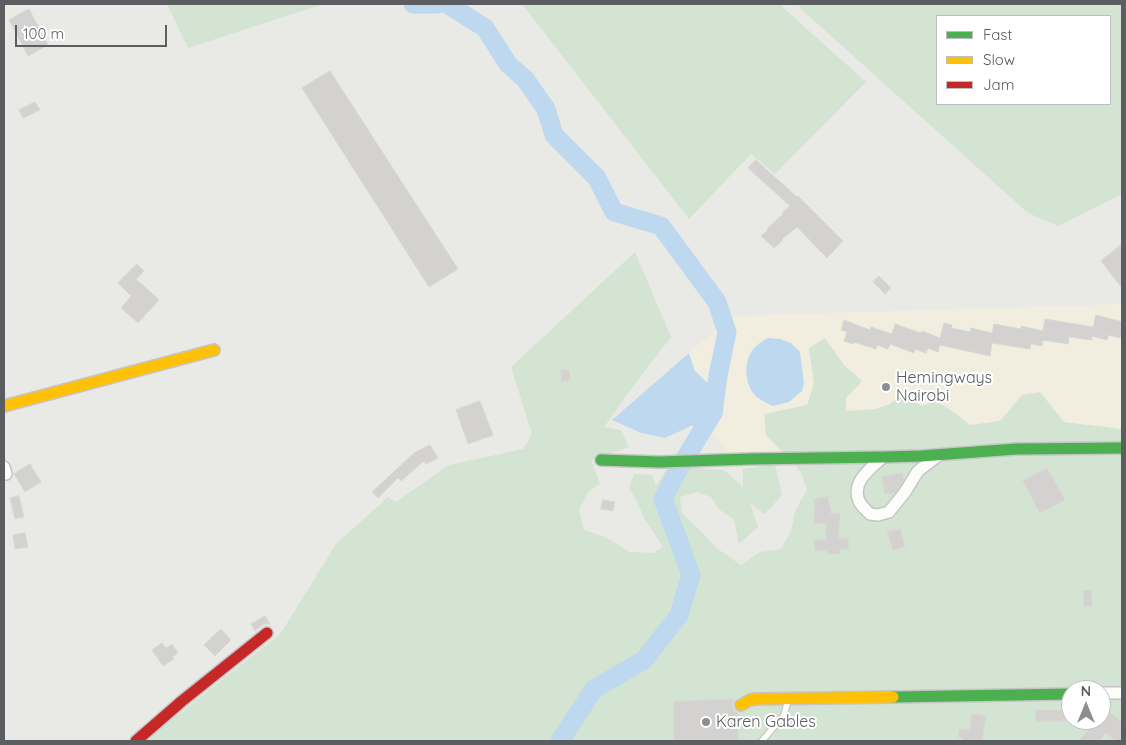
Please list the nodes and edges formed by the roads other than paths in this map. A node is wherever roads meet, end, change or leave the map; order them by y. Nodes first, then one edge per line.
1 (214, 350) dead end
2 (4, 406) edge
3 (1122, 448) edge
4 (939, 455) junction
5 (883, 457) junction
6 (601, 460) dead end
7 (267, 633) dead end
8 (1061, 694) edge
9 (788, 698) junction
10 (741, 705) dead end
11 (136, 741) edge
12 (762, 741) edge

1 - 2 street
3 - 4 street
4 - 5 street
4 - 5 street
5 - 6 street
7 - 11 street
8 - 9 street
9 - 10 street
9 - 12 lane

